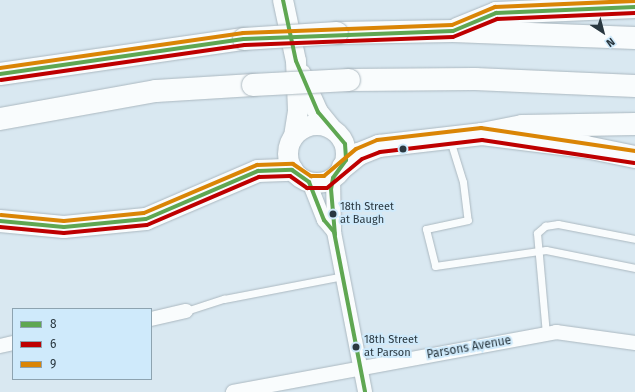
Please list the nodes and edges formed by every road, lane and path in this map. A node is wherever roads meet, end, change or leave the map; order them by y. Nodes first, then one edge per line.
1 (283, 0) edge
2 (635, 7) edge
3 (453, 31) junction
4 (635, 38) edge
5 (296, 61) junction
6 (0, 74) edge
7 (635, 86) edge
8 (0, 119) edge
9 (635, 124) edge
10 (330, 127) junction
11 (482, 134) junction
12 (294, 135) junction
13 (450, 138) junction
14 (635, 157) edge
15 (338, 173) junction
16 (300, 176) junction
17 (0, 221) edge
18 (334, 232) junction
19 (635, 239) edge
20 (538, 252) junction
21 (635, 268) edge
22 (343, 276) junction
23 (186, 311) joint
24 (152, 319) edge
25 (546, 334) junction
26 (12, 343) edge
27 (635, 343) edge
28 (0, 346) edge
29 (360, 368) junction
30 (233, 392) edge
31 (365, 392) edge

1 - 5 main road
2 - 3 main road
3 - 4 main road
3 - 6 main road, bridge
5 - 10 main road
5 - 12 main road
7 - 8 main road, bridge
9 - 11 main road
10 - 12 main road
10 - 15 main road
11 - 13 main road
11 - 14 main road
12 - 16 main road
13 - 15 main road
13 - 20 lane
15 - 16 main road
15 - 18 street
16 - 17 main road
16 - 18 street
18 - 22 street
19 - 20 lane
20 - 21 lane
20 - 25 lane
22 - 23 lane
22 - 29 street
23 - 24 street
25 - 27 street, Parsons Avenue
25 - 29 street, Parsons Avenue
26 - 28 street
29 - 30 street, Parsons Avenue
29 - 31 street

